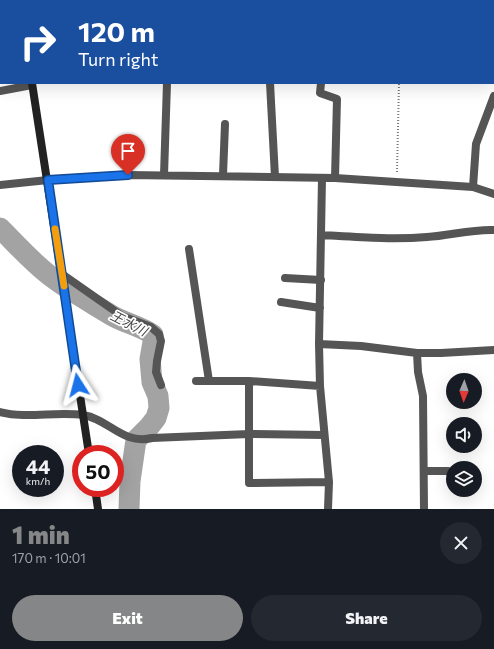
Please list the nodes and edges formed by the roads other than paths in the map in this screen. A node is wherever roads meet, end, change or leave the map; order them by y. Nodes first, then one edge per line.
1 (32, 84) edge
2 (167, 84) edge
3 (269, 84) edge
4 (321, 84) edge
5 (0, 91) edge
6 (494, 96) edge
7 (225, 124) dead end
8 (164, 175) junction
9 (223, 176) junction
10 (276, 178) junction
11 (322, 178) junction
12 (335, 178) junction
13 (48, 180) junction
14 (0, 185) edge
15 (473, 187) junction
16 (494, 194) edge
17 (494, 230) edge
18 (321, 235) junction
19 (189, 249) dead end
20 (63, 278) junction
21 (285, 278) dead end
22 (320, 280) junction
23 (281, 302) dead end
24 (320, 308) junction
25 (319, 344) junction
26 (494, 350) edge
27 (417, 353) junction
28 (249, 380) junction
29 (196, 381) dead end
30 (209, 381) junction
31 (161, 385) dead end
32 (320, 386) junction
33 (0, 412) edge
34 (83, 415) junction
35 (249, 434) junction
36 (324, 435) junction
37 (88, 445) edge
38 (424, 470) junction
39 (446, 471) edge
40 (329, 482) junction
41 (96, 497) edge
42 (98, 509) edge
43 (328, 509) edge
44 (424, 509) edge

1 - 5 street
1 - 13 main road
2 - 8 street
3 - 10 street
4 - 12 street
6 - 15 street
7 - 9 street
8 - 9 street
8 - 13 street
9 - 10 street
10 - 11 street
11 - 12 street
11 - 18 street
12 - 15 street
13 - 14 street
13 - 20 main road
15 - 16 street
17 - 18 street
18 - 22 street
19 - 30 street
20 - 31 street
20 - 34 main road
21 - 22 street
22 - 24 street
23 - 24 street
24 - 25 street
25 - 27 street
25 - 32 street
26 - 27 street
27 - 38 street
28 - 30 street
28 - 32 street
28 - 35 street
29 - 30 street
32 - 36 street
33 - 34 street
34 - 35 street
34 - 37 main road
35 - 36 street
35 - 40 street
36 - 40 street
38 - 39 street
38 - 44 street
40 - 43 street
41 - 42 main road

